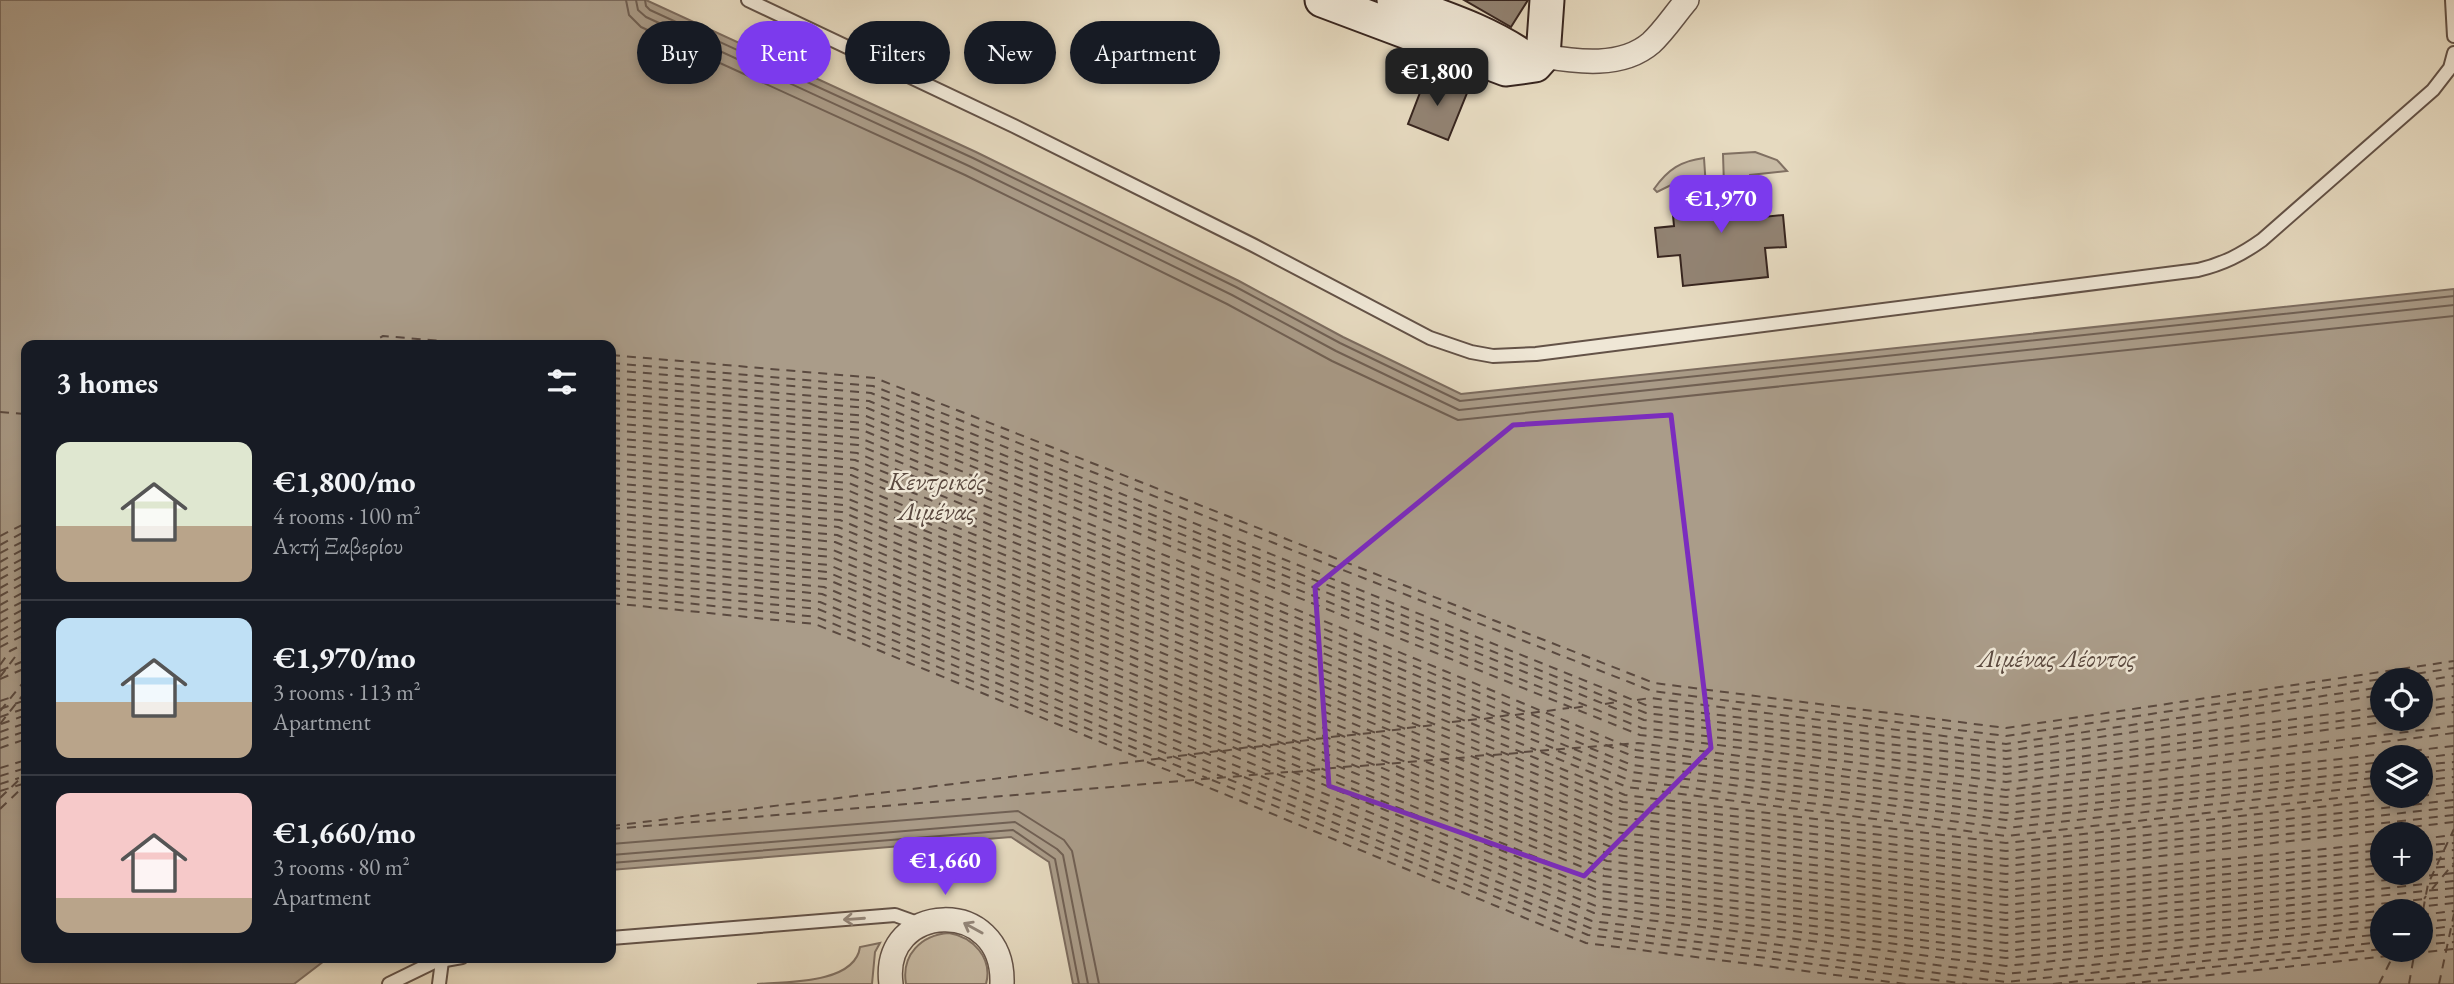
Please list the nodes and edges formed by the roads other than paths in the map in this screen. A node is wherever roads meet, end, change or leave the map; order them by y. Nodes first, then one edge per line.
1 (748, 0) edge
2 (1322, 0) edge
3 (1394, 0) edge
4 (1547, 0) edge
5 (1687, 0) edge
6 (2452, 0) edge
7 (2454, 36) edge
8 (2454, 53) edge
9 (1539, 61) junction
10 (920, 924) junction
11 (616, 938) edge
12 (432, 963) edge
13 (440, 963) edge
14 (389, 984) edge
15 (439, 984) edge
16 (891, 984) edge
17 (1002, 984) edge

1 - 8 lane
2 - 9 main road
3 - 9 main road
4 - 9 main road
5 - 9 street
6 - 7 lane
10 -> 11 lane
10 - 16 street
17 -> 10 street
12 - 14 lane
13 - 15 lane

